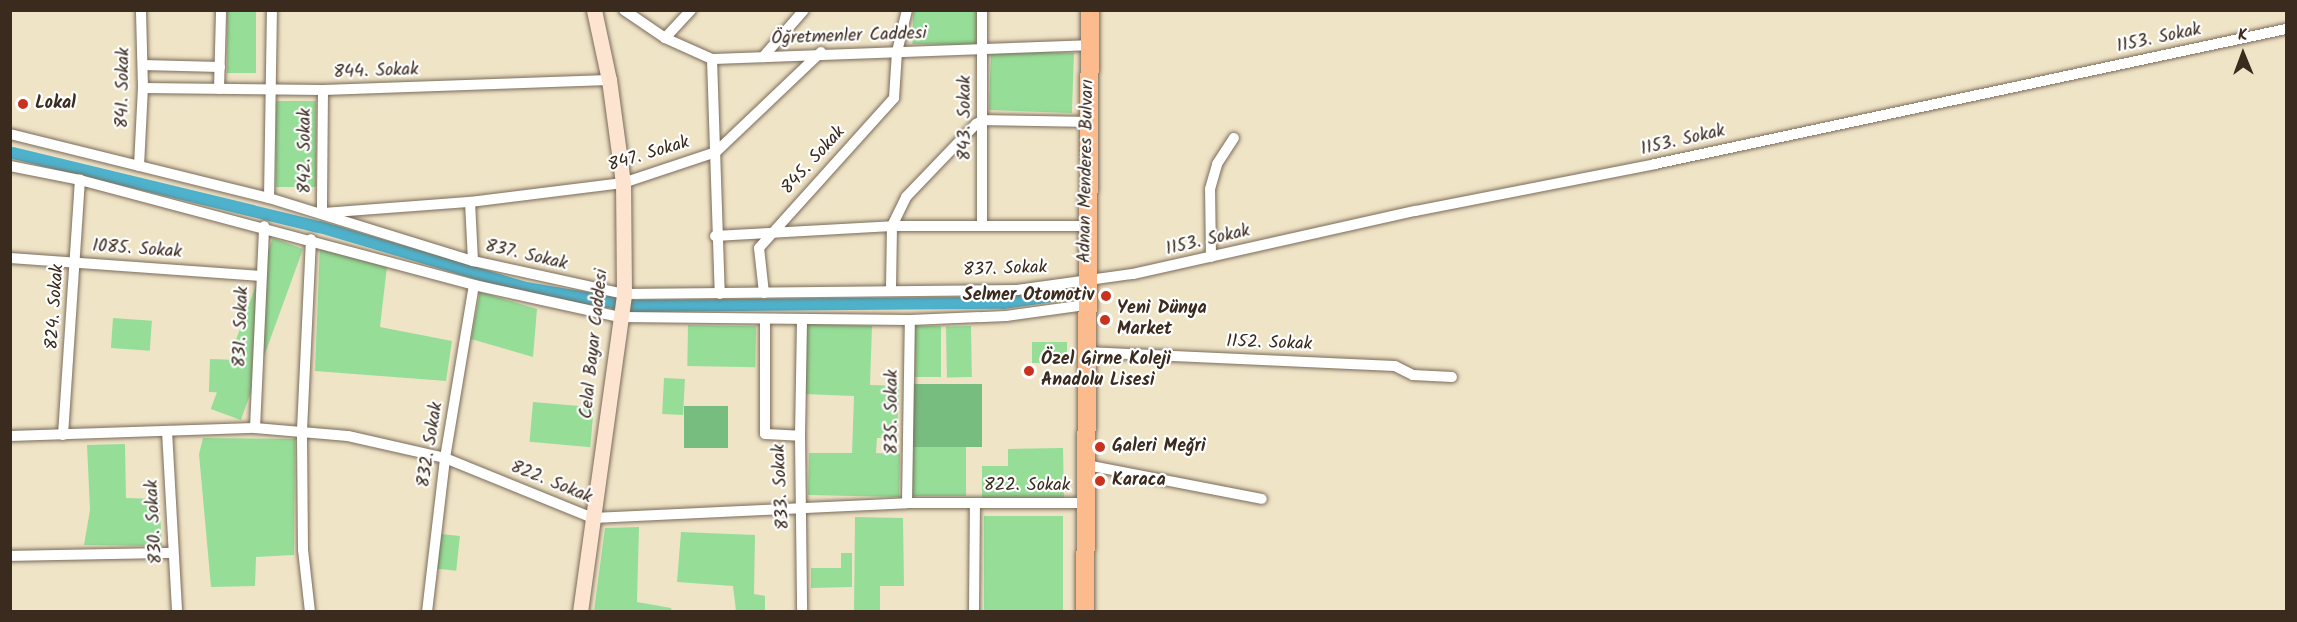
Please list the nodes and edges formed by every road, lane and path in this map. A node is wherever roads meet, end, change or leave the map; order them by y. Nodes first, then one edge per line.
1 (141, 10) edge
2 (221, 10) edge
3 (272, 10) edge
4 (594, 10) edge
5 (624, 10) edge
6 (691, 10) edge
7 (804, 10) edge
8 (907, 10) edge
9 (982, 10) edge
10 (1090, 10) edge
11 (2286, 28) edge
12 (665, 38) junction
13 (1089, 45) junction
14 (982, 47) junction
15 (821, 52) junction
16 (897, 52) junction
17 (763, 57) junction
18 (712, 59) junction
19 (143, 65) junction
20 (219, 67) junction
21 (609, 80) junction
22 (143, 88) junction
23 (219, 89) junction
24 (323, 90) junction
25 (270, 91) junction
26 (983, 120) junction
27 (1088, 122) junction
28 (10, 134) edge
29 (1234, 138) dead end
30 (716, 152) junction
31 (10, 166) edge
32 (139, 166) junction
33 (80, 180) junction
34 (623, 183) junction
35 (269, 198) junction
36 (470, 202) junction
37 (322, 213) junction
38 (982, 225) junction
39 (264, 226) junction
40 (892, 226) junction
41 (1087, 226) junction
42 (770, 233) junction
43 (715, 237) junction
44 (311, 239) junction
45 (1211, 257) junction
46 (10, 258) edge
47 (473, 261) junction
48 (76, 262) junction
49 (261, 276) junction
50 (1086, 280) junction
51 (474, 285) junction
52 (891, 289) junction
53 (764, 293) junction
54 (624, 294) junction
55 (720, 294) junction
56 (1085, 305) junction
57 (620, 317) junction
58 (765, 319) junction
59 (802, 319) junction
60 (910, 320) junction
61 (1085, 352) junction
62 (1452, 377) dead end
63 (255, 428) junction
64 (302, 430) junction
65 (167, 431) junction
66 (63, 435) junction
67 (10, 436) edge
68 (800, 436) junction
69 (1084, 440) junction
70 (445, 458) junction
71 (1087, 465) junction
72 (1262, 499) dead end
73 (907, 503) junction
74 (975, 503) junction
75 (1082, 503) junction
76 (801, 508) junction
77 (593, 518) junction
78 (172, 554) junction
79 (10, 556) edge
80 (177, 612) edge
81 (310, 612) edge
82 (427, 612) edge
83 (580, 612) edge
84 (802, 612) edge
85 (974, 612) edge
86 (1074, 612) edge
87 (1085, 612) edge

1 - 19 street, 841. Sokak
2 - 20 street
3 - 25 street
4 - 21 street, Celal Bayar Caddesi
5 - 12 street, Öğretmenler Caddesi
6 - 12 street
7 - 17 street
8 - 16 street, 845. Sokak
9 - 14 street, 843. Sokak
10 - 13 main road, Adnan Menderes Bulvarı
11 - 45 street, 1153. Sokak
12 - 18 street, Öğretmenler Caddesi
13 - 14 street, Öğretmenler Caddesi
13 - 27 main road, Adnan Menderes Bulvarı
14 - 16 street, Öğretmenler Caddesi
14 - 26 street, 843. Sokak
15 - 16 street, Öğretmenler Caddesi
15 - 17 street, Öğretmenler Caddesi
15 - 30 street, 847. Sokak
16 - 42 street, 845. Sokak
17 - 18 street, Öğretmenler Caddesi
18 - 30 street
19 - 20 street
19 - 22 street, 841. Sokak
20 - 23 street
21 - 24 street, 844. Sokak
21 - 34 street, Celal Bayar Caddesi
22 - 23 street, 844. Sokak
22 - 32 street, 841. Sokak
23 - 25 street, 844. Sokak
24 - 25 street, 844. Sokak
24 - 37 street, 842. Sokak
25 - 35 street
26 - 27 street
26 - 38 street, 843. Sokak
26 - 40 street
27 - 41 main road, Adnan Menderes Bulvarı
28 - 32 street, 837. Sokak
29 - 45 street
30 - 34 street, 847. Sokak
30 - 43 street
31 - 33 street
32 - 35 street, 837. Sokak
33 - 39 street
33 - 48 street, 824. Sokak
34 - 36 street, 847. Sokak
34 - 54 street, Celal Bayar Caddesi
35 - 37 street, 837. Sokak
36 - 37 street, 847. Sokak
36 - 47 street
37 - 47 street, 837. Sokak
38 - 40 street
38 - 41 street
39 - 44 street
39 - 49 street, 831. Sokak
40 - 42 street
40 - 52 street
41 - 50 main road, Adnan Menderes Bulvarı
42 - 43 street
42 - 53 street, 845. Sokak
43 - 55 street
44 - 51 street
44 - 64 street
45 - 50 street, 1153. Sokak
46 - 48 street, 1085. Sokak
47 - 54 street, 837. Sokak
48 - 49 street, 1085. Sokak
48 - 66 street, 824. Sokak
49 - 63 street, 831. Sokak
50 - 52 street, 837. Sokak
50 - 56 main road, Adnan Menderes Bulvarı
51 - 57 street
51 - 70 street, 832. Sokak
52 - 53 street, 837. Sokak
53 - 55 street, 837. Sokak
54 - 55 street, 837. Sokak
54 - 57 street, Celal Bayar Caddesi
56 - 60 street
56 - 61 main road, Adnan Menderes Bulvarı
57 - 58 street
57 - 77 street, Celal Bayar Caddesi
58 - 59 street
58 - 68 street, 833. Sokak
59 - 60 street
59 - 68 street
60 - 73 street, 835. Sokak
61 - 62 street, 1152. Sokak
61 - 69 main road, Adnan Menderes Bulvarı
63 - 64 street, 822. Sokak
63 - 65 street, 822. Sokak
64 - 70 street, 822. Sokak
64 - 81 street
65 - 66 street, 822. Sokak
65 - 78 street, 830. Sokak
66 - 67 street, 822. Sokak
68 - 76 street, 833. Sokak
69 - 71 main road, Adnan Menderes Bulvarı
69 - 75 main road, Adnan Menderes Bulvarı
70 - 77 street, 822. Sokak
70 - 82 street, 832. Sokak
71 - 72 street
71 - 75 main road, Adnan Menderes Bulvarı
73 - 74 street, 822. Sokak
73 - 76 street, 822. Sokak
74 - 75 street, 822. Sokak
74 - 85 street
75 - 86 main road, Adnan Menderes Bulvarı
75 - 87 main road, Adnan Menderes Bulvarı
76 - 77 street, 822. Sokak
76 - 84 street, 833. Sokak
77 - 83 street, Celal Bayar Caddesi
78 - 79 street
78 - 80 street, 830. Sokak

